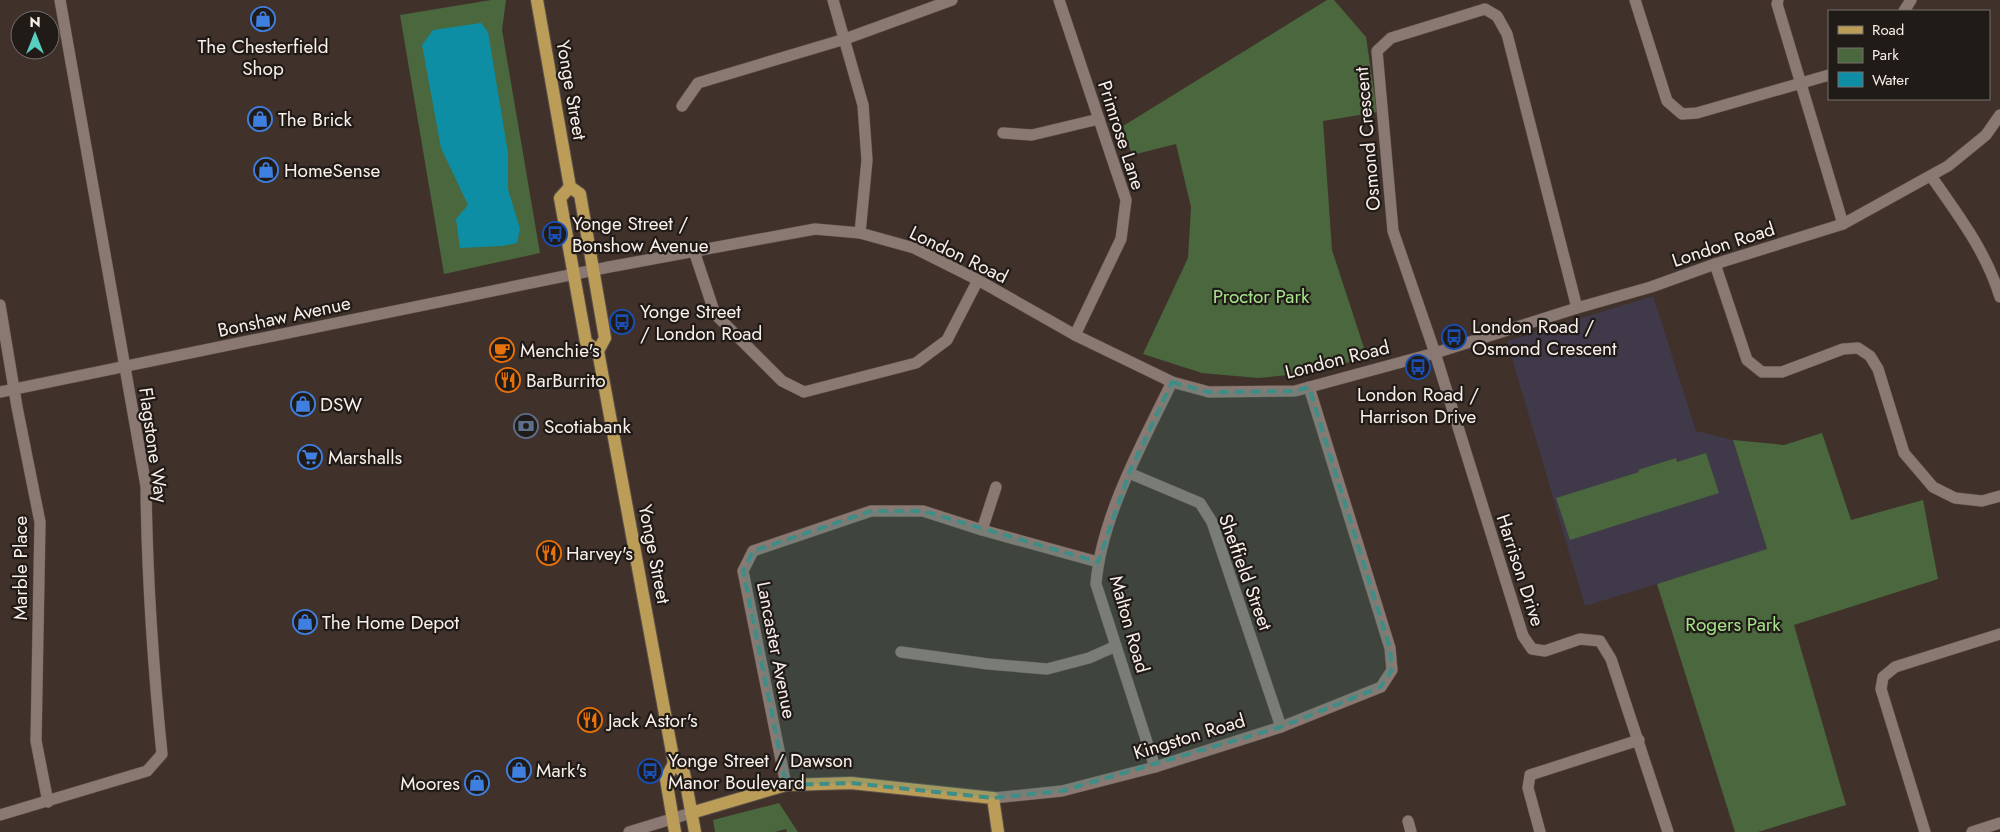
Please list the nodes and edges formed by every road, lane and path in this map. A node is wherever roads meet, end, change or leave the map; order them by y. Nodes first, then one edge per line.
1 (60, 0) edge
2 (537, 0) edge
3 (833, 0) edge
4 (952, 0) edge
5 (1059, 0) edge
6 (1635, 0) edge
7 (1778, 0) edge
8 (845, 39) junction
9 (1828, 75) edge
10 (1801, 82) junction
11 (682, 106) dead end
12 (2000, 115) edge
13 (1099, 119) junction
14 (1003, 133) dead end
15 (1930, 176) junction
16 (570, 187) junction
17 (1843, 224) junction
18 (860, 233) junction
19 (694, 251) junction
20 (1715, 264) junction
21 (594, 270) junction
22 (574, 274) junction
23 (978, 280) junction
24 (2000, 297) edge
25 (0, 305) edge
26 (1578, 308) junction
27 (1075, 335) junction
28 (598, 352) junction
29 (1435, 353) junction
30 (125, 367) junction
31 (1172, 382) junction
32 (1309, 387) junction
33 (14, 390) junction
34 (0, 392) edge
35 (1128, 473) junction
36 (996, 487) dead end
37 (2000, 496) edge
38 (982, 530) junction
39 (1098, 562) junction
40 (2000, 634) edge
41 (1116, 646) junction
42 (901, 652) dead end
43 (1280, 727) junction
44 (1639, 740) junction
45 (674, 763) junction
46 (1155, 767) junction
47 (786, 785) junction
48 (993, 798) junction
49 (48, 802) junction
50 (691, 813) junction
51 (0, 815) edge
52 (673, 819) junction
53 (2000, 823) edge
54 (629, 832) edge
55 (675, 832) edge
56 (694, 832) edge
57 (998, 832) edge
58 (1540, 832) edge
59 (1668, 832) edge
60 (1925, 832) edge
61 (1972, 832) edge

1 - 30 street, Flagstone Way
2 - 16 main road, Yonge Street
3 - 8 street
4 - 8 street
5 - 13 street, Primrose Lane
6 - 10 street
7 - 10 street
8 - 11 street
8 - 18 street
9 - 10 street
10 - 17 street
12 - 15 street, London Road
13 - 14 street
13 - 27 street, Primrose Lane
15 - 17 street, London Road
15 - 24 street
16 - 21 main road, Yonge Street
16 - 22 main road, Yonge Street
17 - 20 street, London Road
18 - 19 street, London Road
18 - 23 street, London Road
19 - 21 street, London Road
19 - 23 street
20 - 26 street, London Road
20 - 37 street
21 - 22 street, London Road
21 - 28 main road, Yonge Street
22 - 28 main road, Yonge Street
22 - 30 street, Bonshaw Avenue
23 - 27 street, London Road
25 - 33 street, Marble Place
26 - 29 street, London Road
26 - 29 street, Osmond Crescent
27 - 31 street, London Road
28 - 45 main road, Yonge Street
29 - 32 street, London Road
29 - 44 street, Harrison Drive
30 - 33 street, Bonshaw Avenue
30 - 49 street, Flagstone Way
31 - 32 street, London Road
31 - 35 street, Malton Road
32 - 43 street, Kingston Road
33 - 34 street, Bonshaw Avenue
33 - 49 street, Marble Place
35 - 39 street, Malton Road
35 - 43 street, Sheffield Street
36 - 38 street
38 - 39 street, Lancaster Avenue
38 - 47 street, Lancaster Avenue
39 - 41 street, Malton Road
40 - 60 street
41 - 42 street
41 - 46 street, Malton Road
43 - 46 street, Kingston Road
44 - 58 street
44 - 59 street, Harrison Drive
45 - 50 main road, Yonge Street
45 - 52 main road, Yonge Street
46 - 48 street, Kingston Road
47 - 48 main road, Kingston Road
47 - 50 main road, Kingston Road
48 - 57 main road
49 - 51 street, Flagstone Way
50 - 52 street
50 - 56 main road, Yonge Street
52 - 54 street
52 - 55 main road, Yonge Street
53 - 61 street

